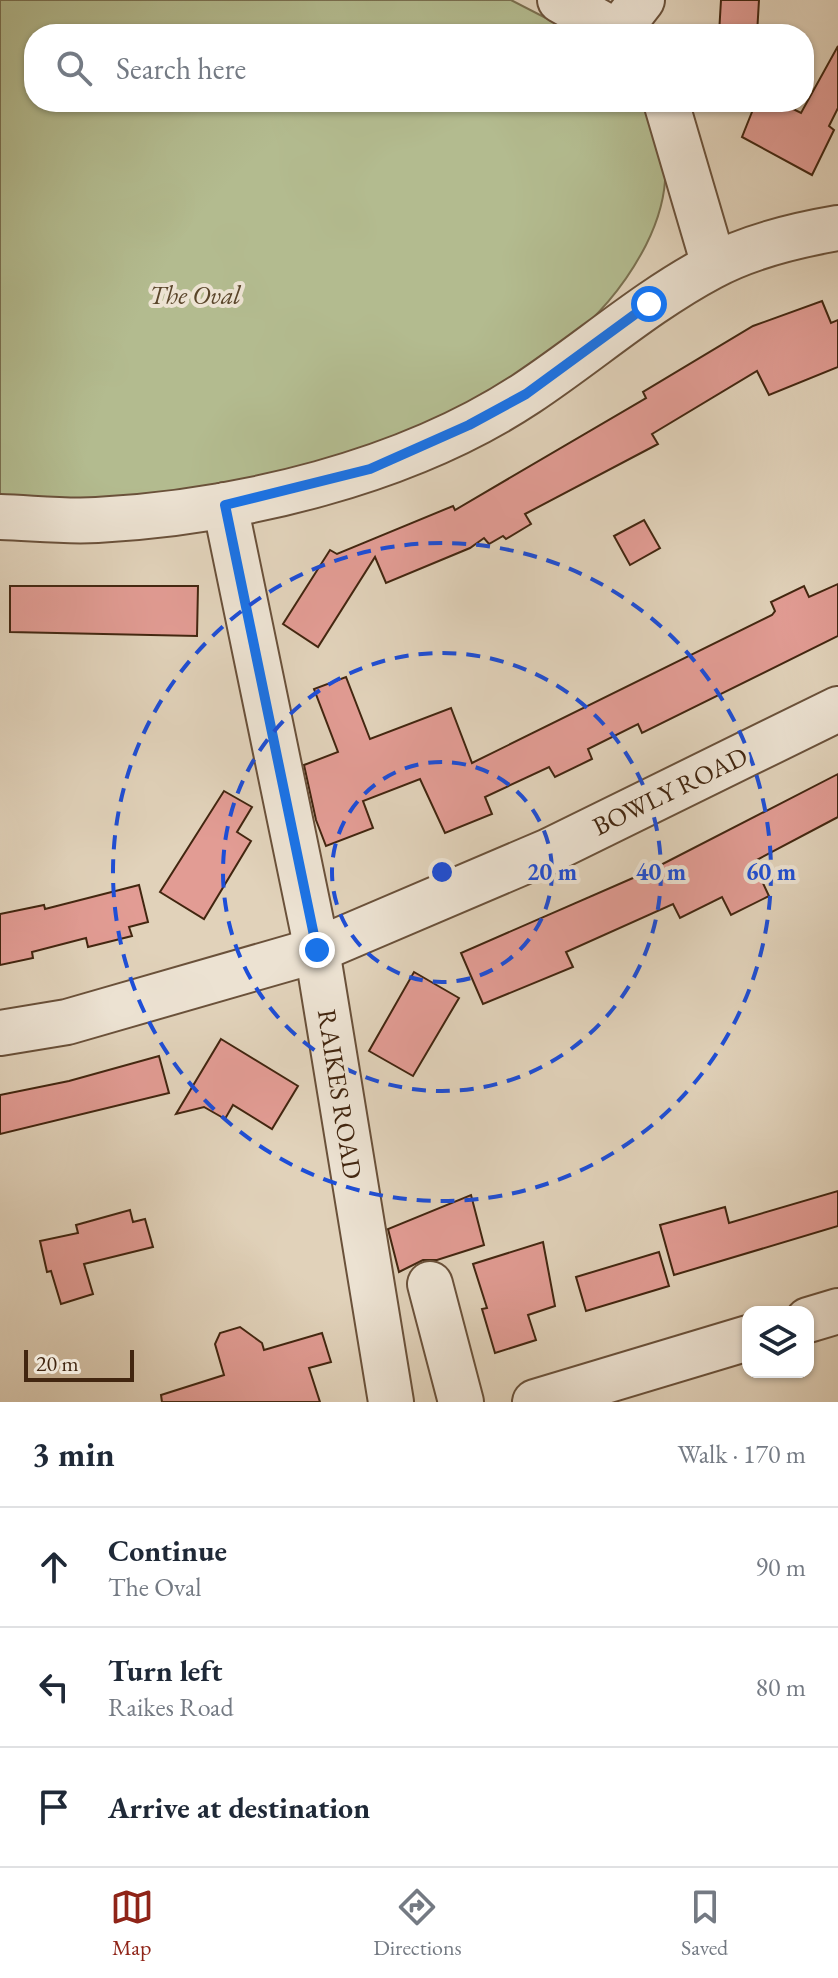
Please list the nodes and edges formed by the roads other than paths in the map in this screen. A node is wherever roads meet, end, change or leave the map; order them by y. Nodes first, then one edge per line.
1 (560, 0) edge
2 (627, 22) edge
3 (669, 112) edge
4 (838, 228) edge
5 (714, 265) junction
6 (225, 505) junction
7 (0, 517) edge
8 (838, 709) edge
9 (317, 950) junction
10 (0, 1033) edge
11 (430, 1284) dead end
12 (838, 1311) edge
13 (814, 1318) edge
14 (742, 1340) edge
15 (391, 1402) edge
16 (461, 1402) edge
17 (535, 1402) edge

1 - 2 street
3 - 5 street
4 - 5 street
5 - 6 street
6 - 7 street
6 - 9 street, RAIKES ROAD
8 - 9 street, BOWLY ROAD
9 - 10 street, BOWLY ROAD
9 - 15 street, RAIKES ROAD
11 - 16 street
12 - 13 street
14 - 17 street

